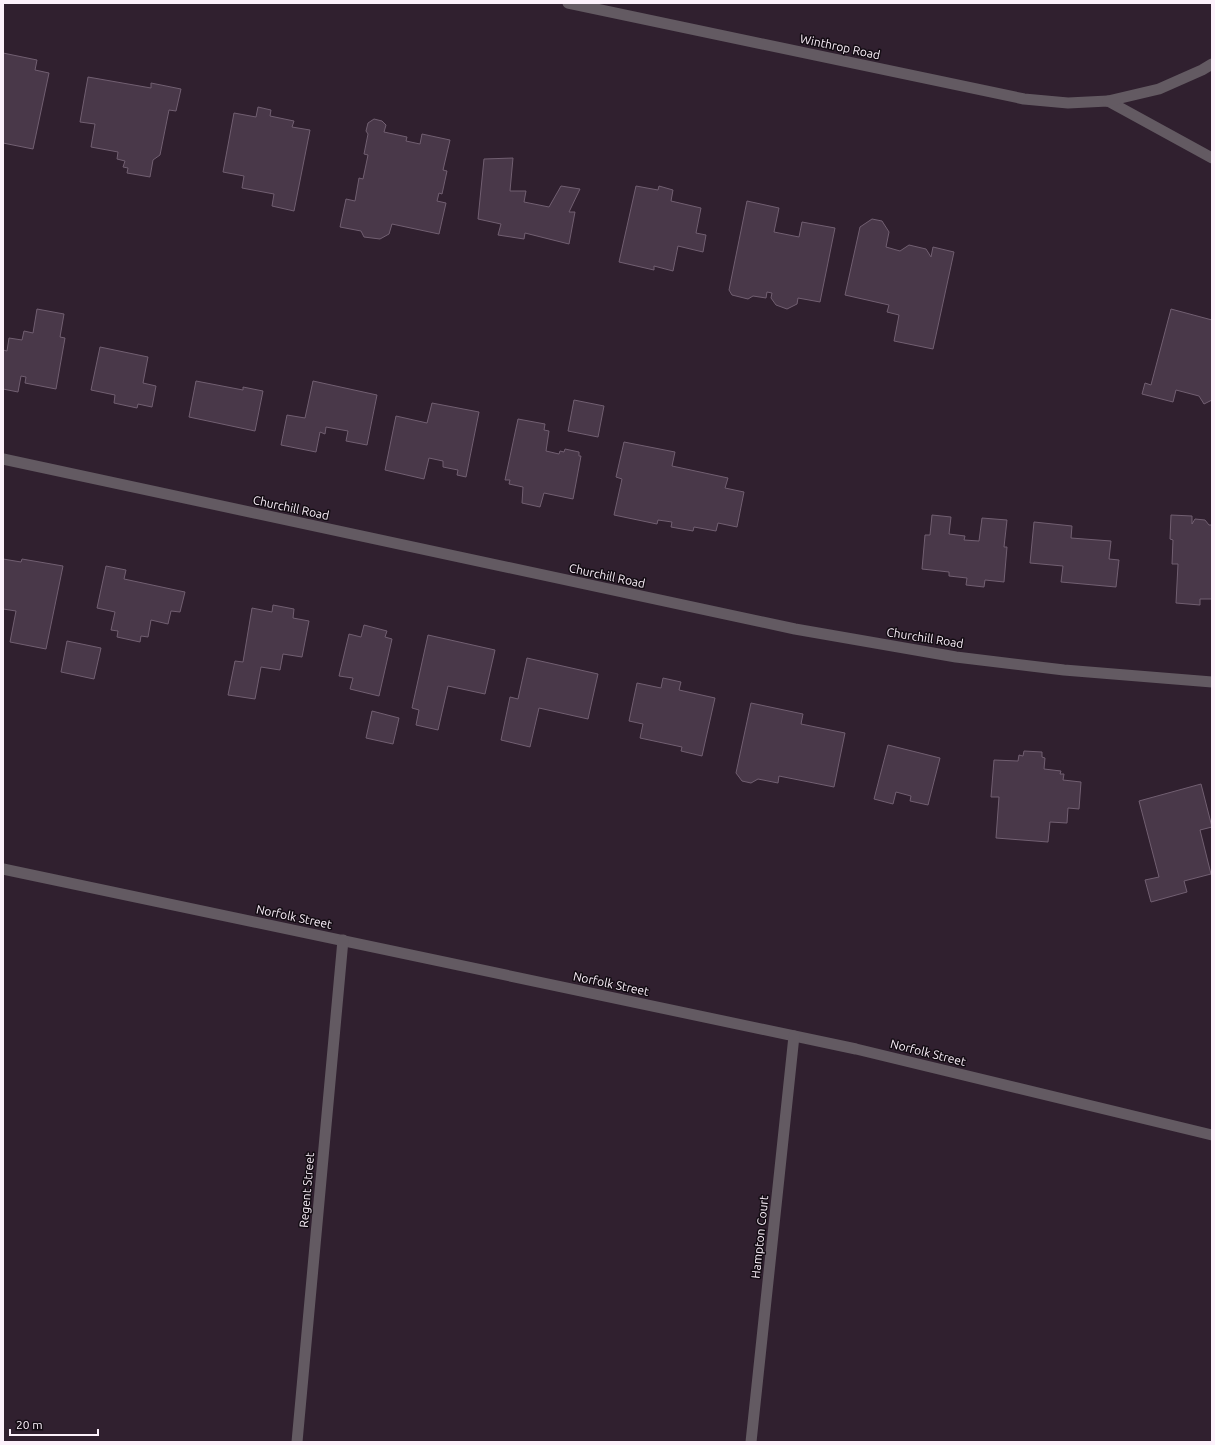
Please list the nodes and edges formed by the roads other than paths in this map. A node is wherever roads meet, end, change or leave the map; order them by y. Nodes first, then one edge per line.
1 (568, 3) edge
2 (1212, 64) edge
3 (1108, 101) junction
4 (1212, 158) edge
5 (3, 459) edge
6 (1212, 682) edge
7 (3, 869) edge
8 (343, 940) junction
9 (794, 1036) junction
10 (1212, 1136) edge
11 (297, 1442) edge
12 (751, 1442) edge

1 - 3 street, Winthrop Road
2 - 3 street, Winthrop Road
3 - 4 street
5 - 6 street, Churchill Road
7 - 8 street, Norfolk Street
8 - 9 street, Norfolk Street
8 - 11 street, Regent Street
9 - 10 street, Norfolk Street
9 - 12 street, Hampton Court

